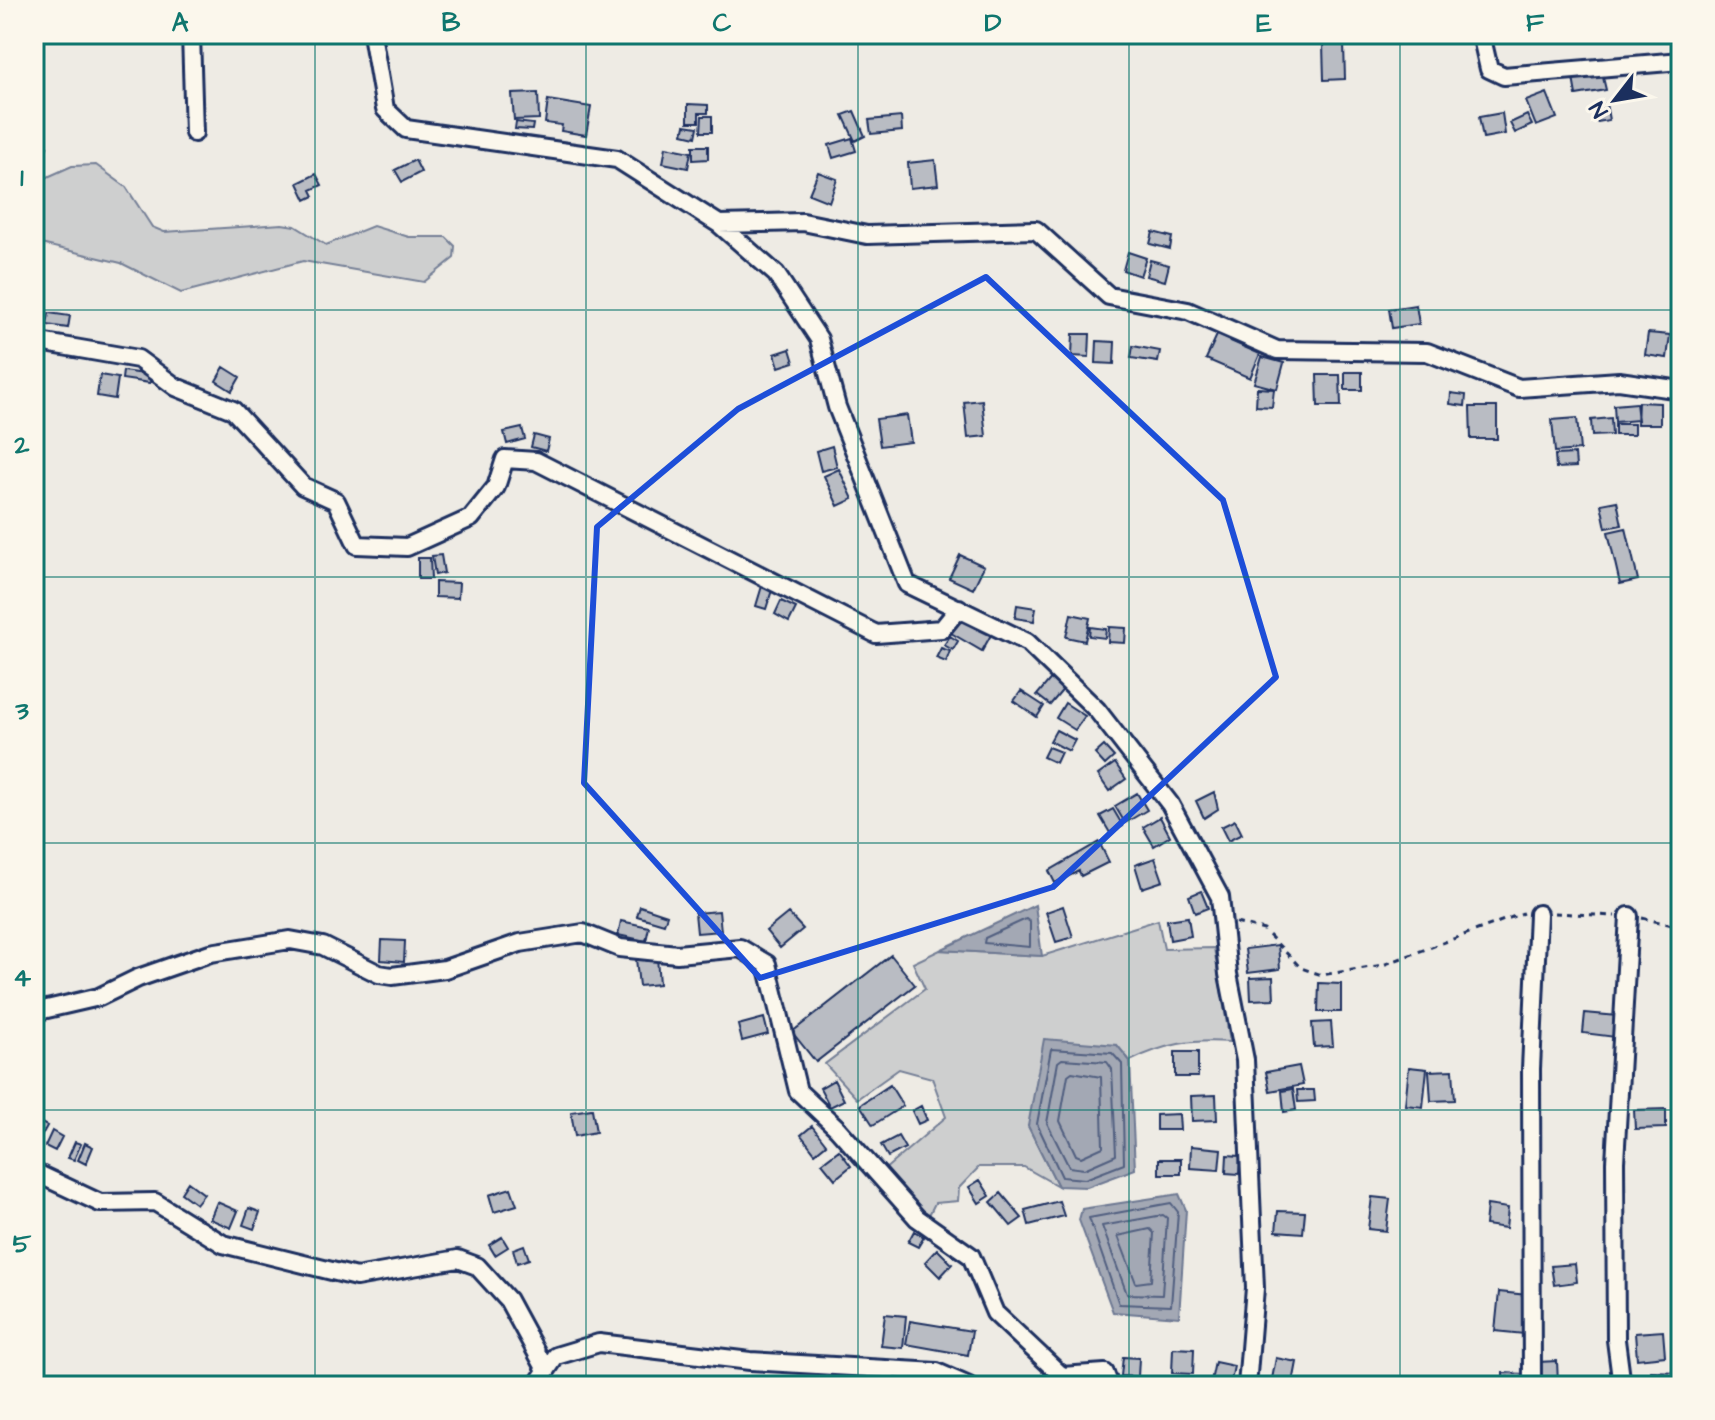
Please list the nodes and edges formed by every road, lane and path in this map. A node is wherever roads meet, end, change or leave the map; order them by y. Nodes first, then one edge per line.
1 (191, 34) edge
2 (372, 34) edge
3 (1481, 34) edge
4 (1681, 61) edge
5 (194, 133) dead end
6 (719, 224) junction
7 (34, 341) edge
8 (1681, 390) edge
9 (959, 608) junction
10 (1538, 914) junction
11 (1629, 916) junction
12 (1223, 923) junction
13 (1681, 927) edge
14 (34, 1012) edge
15 (34, 1172) edge
16 (546, 1370) junction
17 (536, 1386) edge
18 (969, 1386) edge
19 (1110, 1386) edge
20 (1247, 1386) edge
21 (1532, 1386) edge
22 (1622, 1386) edge

1 - 5 street
2 - 6 street
3 - 4 street
6 - 8 street
6 - 9 street
7 - 9 street
9 - 12 street
10 - 11 path
10 - 12 path
10 - 21 street
11 - 13 path
11 - 22 street
12 - 20 street
14 - 19 street
15 - 16 street
16 - 17 street
16 - 18 street

